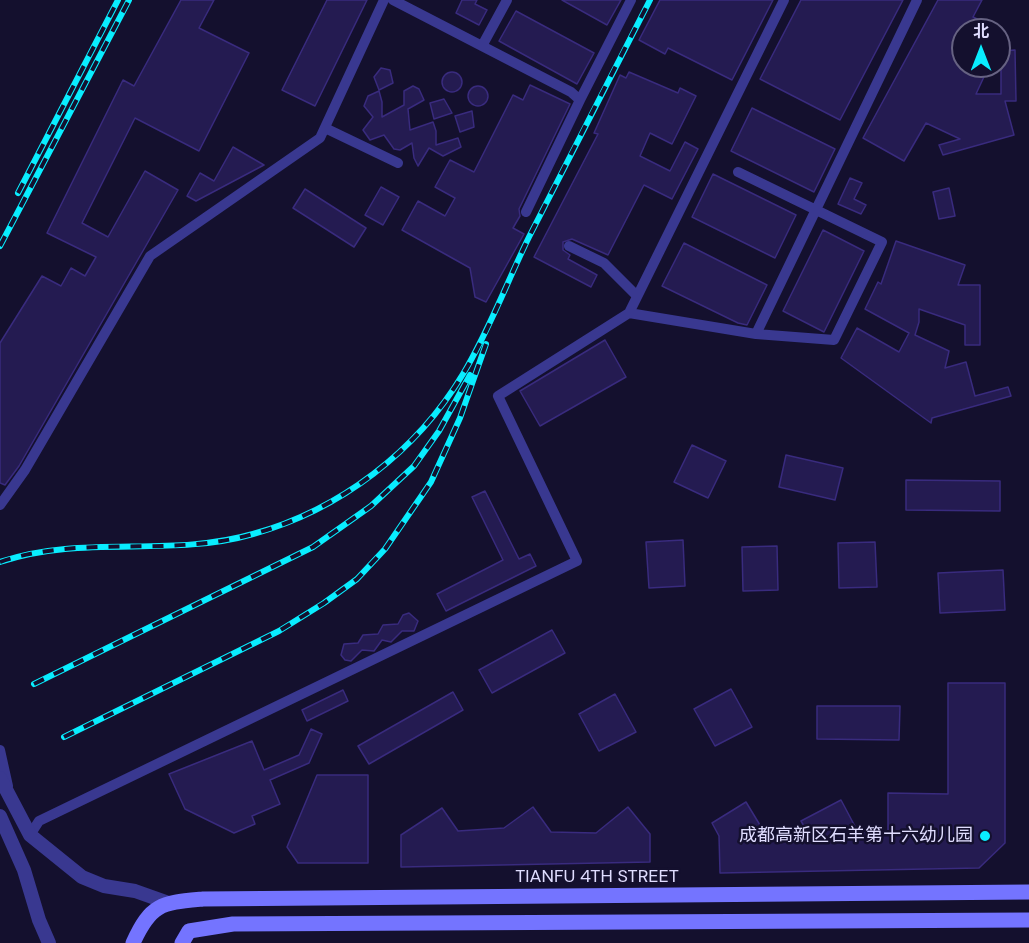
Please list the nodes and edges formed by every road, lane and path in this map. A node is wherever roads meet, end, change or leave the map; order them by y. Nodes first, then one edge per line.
1 (384, 0) edge
2 (393, 0) edge
3 (507, 0) edge
4 (631, 0) edge
5 (784, 0) edge
6 (917, 0) edge
7 (482, 46) junction
8 (580, 99) junction
9 (325, 128) junction
10 (398, 163) dead end
11 (738, 172) dead end
12 (817, 208) junction
13 (526, 212) dead end
14 (569, 246) dead end
15 (637, 296) junction
16 (629, 313) junction
17 (756, 334) junction
18 (0, 505) edge
19 (0, 750) edge
20 (0, 778) edge
21 (12, 804) junction
22 (0, 816) edge
23 (30, 835) junction
24 (1029, 892) edge
25 (166, 902) junction
26 (1029, 920) edge
27 (185, 937) edge
28 (49, 943) edge
29 (133, 943) edge

1 - 9 street
2 - 7 street
3 - 7 street
4 - 8 street
5 - 15 street
6 - 12 street
7 - 8 street
8 - 13 street
9 - 10 street
9 - 18 street
11 - 12 street
12 - 17 street
12 - 17 street
14 - 15 street
15 - 16 street
16 - 17 street
16 - 23 street
19 - 21 street
20 - 21 street
21 - 23 street
22 - 28 street
23 - 25 street
24 - 25 main road, TIANFU 4TH STREET
25 - 29 main road
26 - 27 main road

